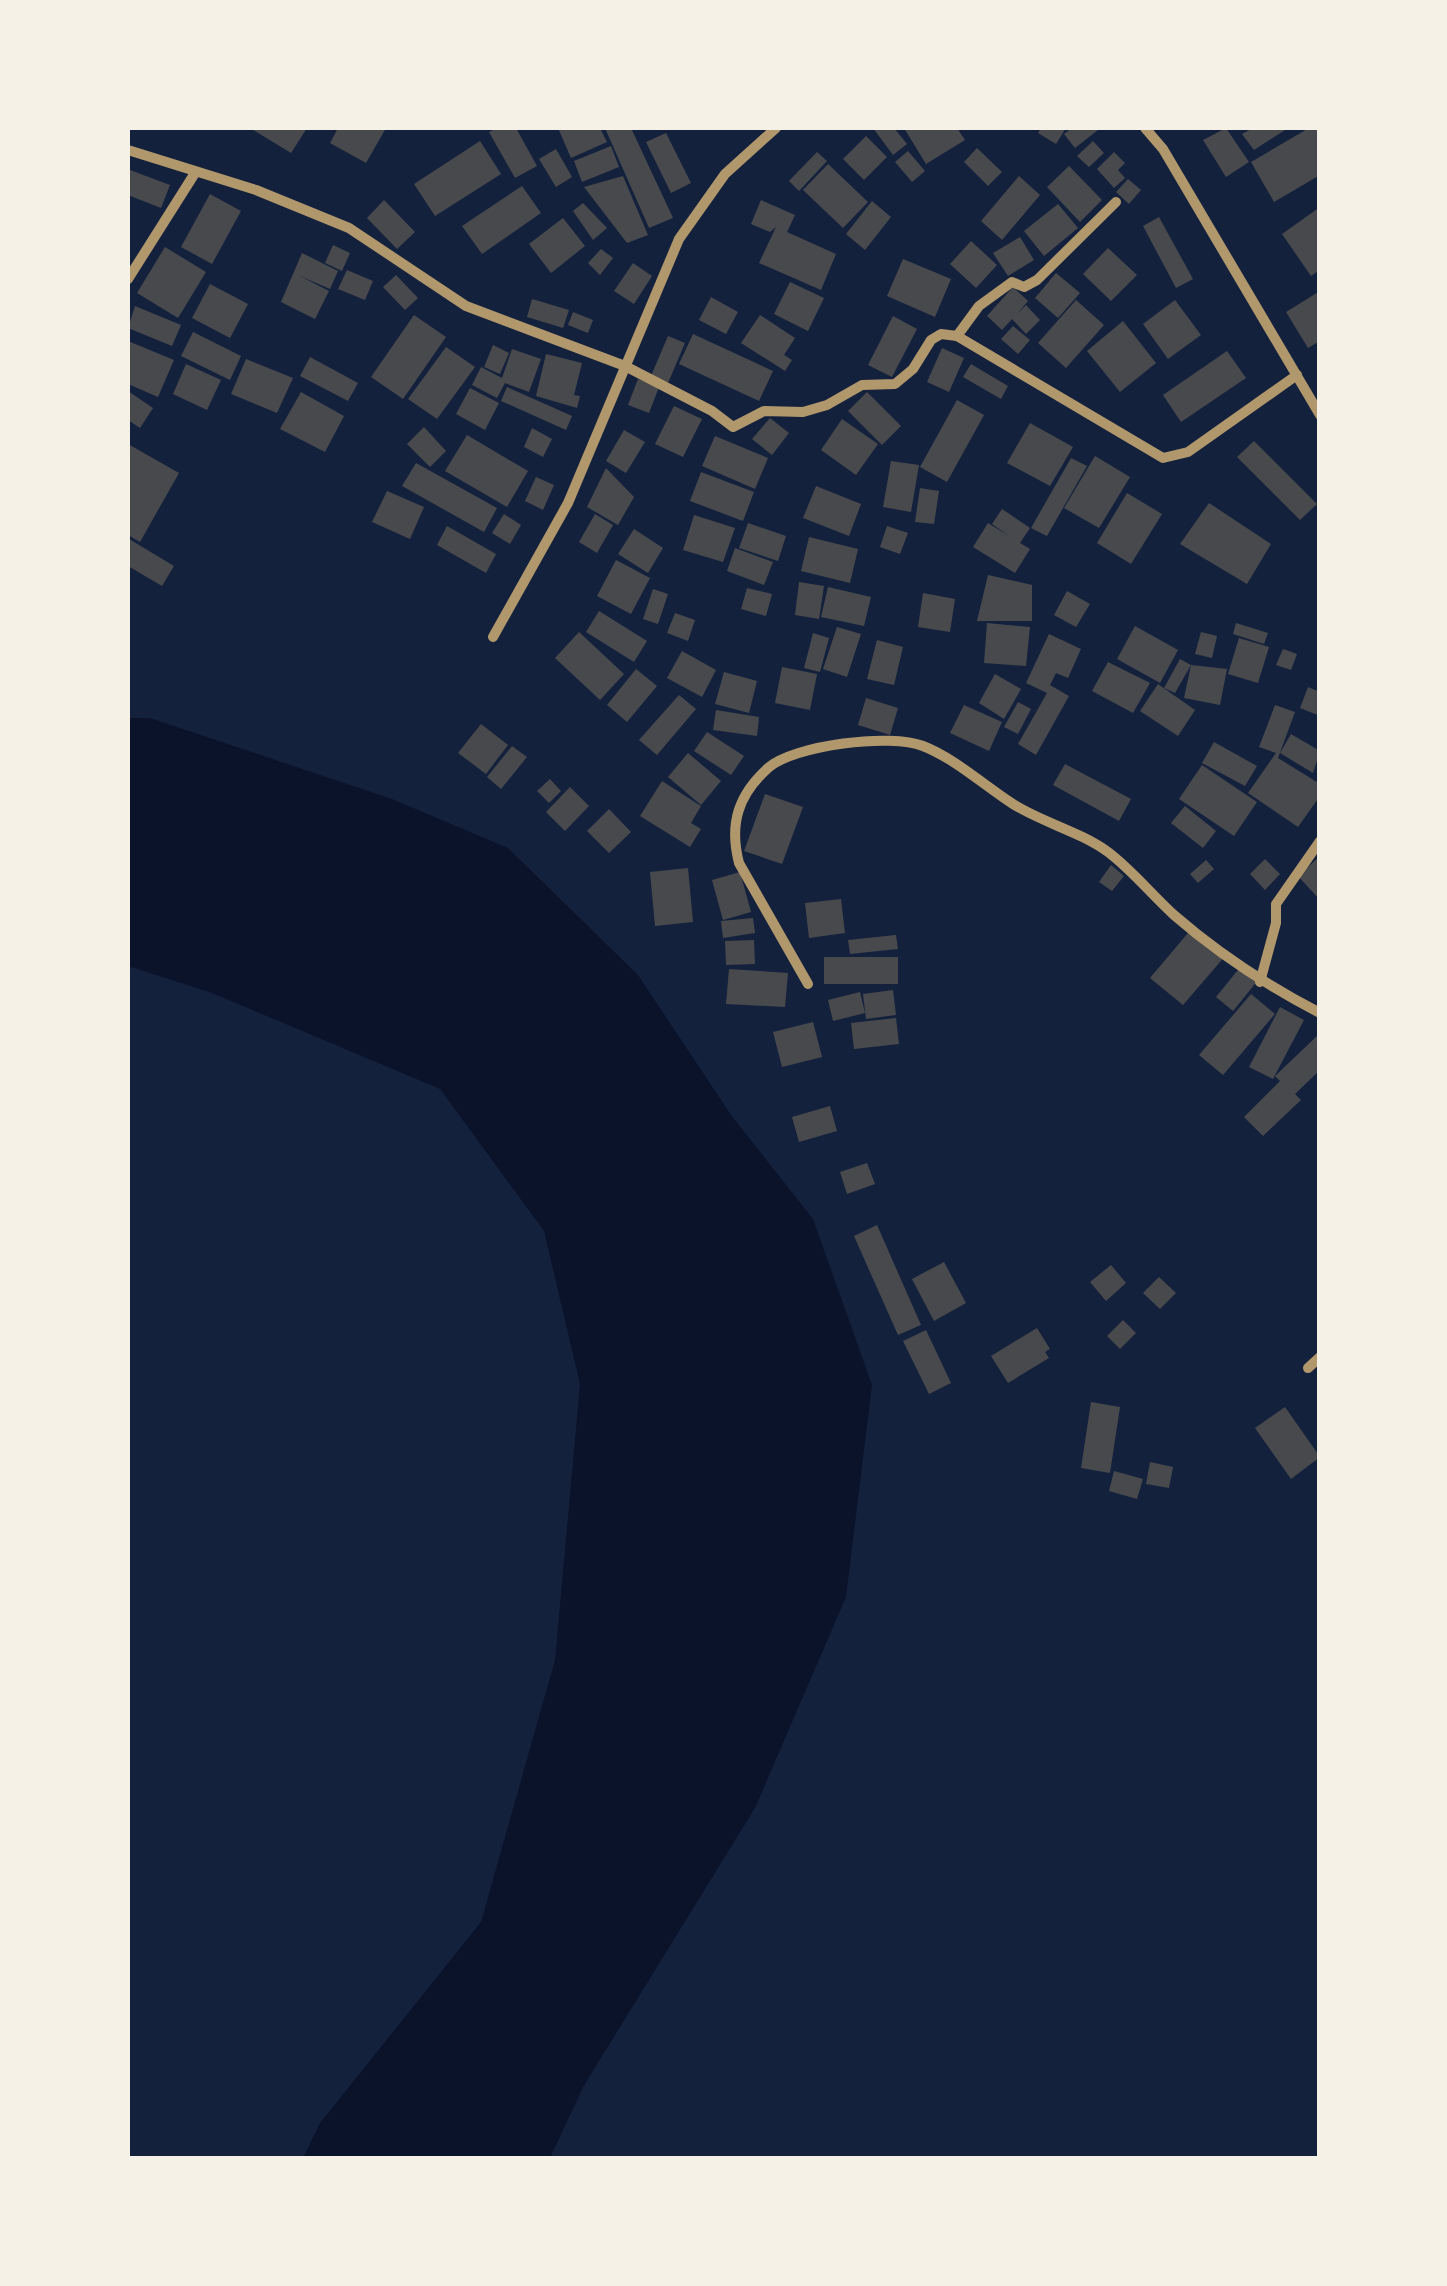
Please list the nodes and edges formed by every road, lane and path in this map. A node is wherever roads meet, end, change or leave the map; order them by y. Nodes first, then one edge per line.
1 (776, 128) edge
2 (1145, 128) edge
3 (129, 153) edge
4 (195, 173) junction
5 (1116, 202) dead end
6 (128, 279) edge
7 (957, 336) junction
8 (625, 366) junction
9 (1298, 375) junction
10 (1319, 414) edge
11 (493, 637) dead end
12 (1320, 841) edge
13 (1260, 982) junction
14 (808, 984) dead end
15 (1320, 1013) edge
16 (1320, 1356) edge
17 (1308, 1368) dead end

1 - 8 street
2 - 9 street
3 - 4 street
4 - 6 street
4 - 8 street
5 - 7 street
7 - 8 street
7 - 9 street
8 - 11 street
9 - 10 street
12 - 13 street
13 - 14 street
13 - 15 street
16 - 17 street

